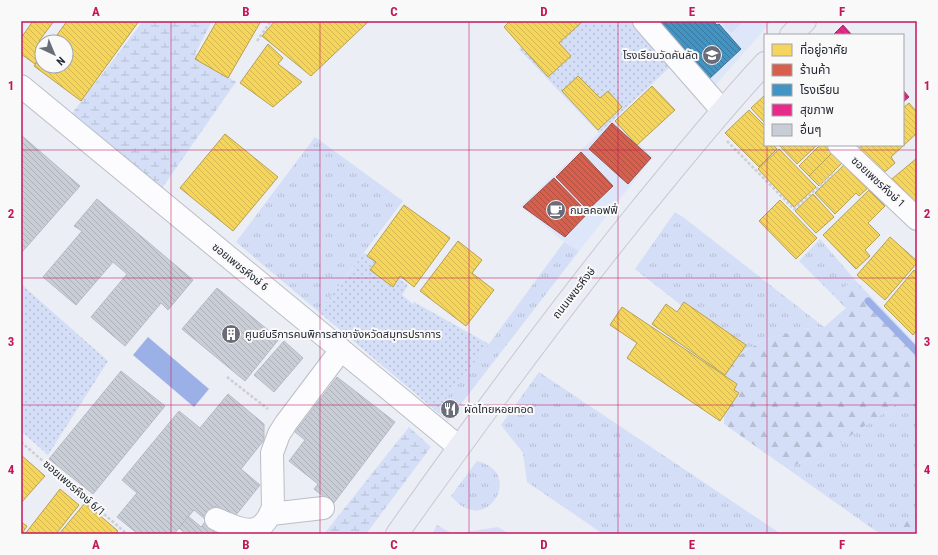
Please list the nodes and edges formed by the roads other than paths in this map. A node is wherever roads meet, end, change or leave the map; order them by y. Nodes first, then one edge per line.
1 (644, 21) edge
2 (805, 21) edge
3 (792, 34) edge
4 (764, 66) edge
5 (21, 86) edge
6 (722, 110) junction
7 (845, 151) edge
8 (917, 219) edge
9 (341, 350) junction
10 (459, 447) junction
11 (323, 508) dead end
12 (271, 514) junction
13 (216, 519) dead end
14 (397, 534) edge

1 - 6 street
2 - 3 main road
4 - 6 main road, ถนนเพชรหึงษ์
5 - 9 street, ซอยเพชรหึงษ์ 6
6 - 10 main road, ถนนเพชรหึงษ์
7 - 8 street, ซอยเพชรหึงษ์ 1
9 - 10 street, ซอยเพชรหึงษ์ 6
9 - 12 street
10 - 14 main road, ถนนเพชรหึงษ์
11 - 12 street
12 - 13 street

